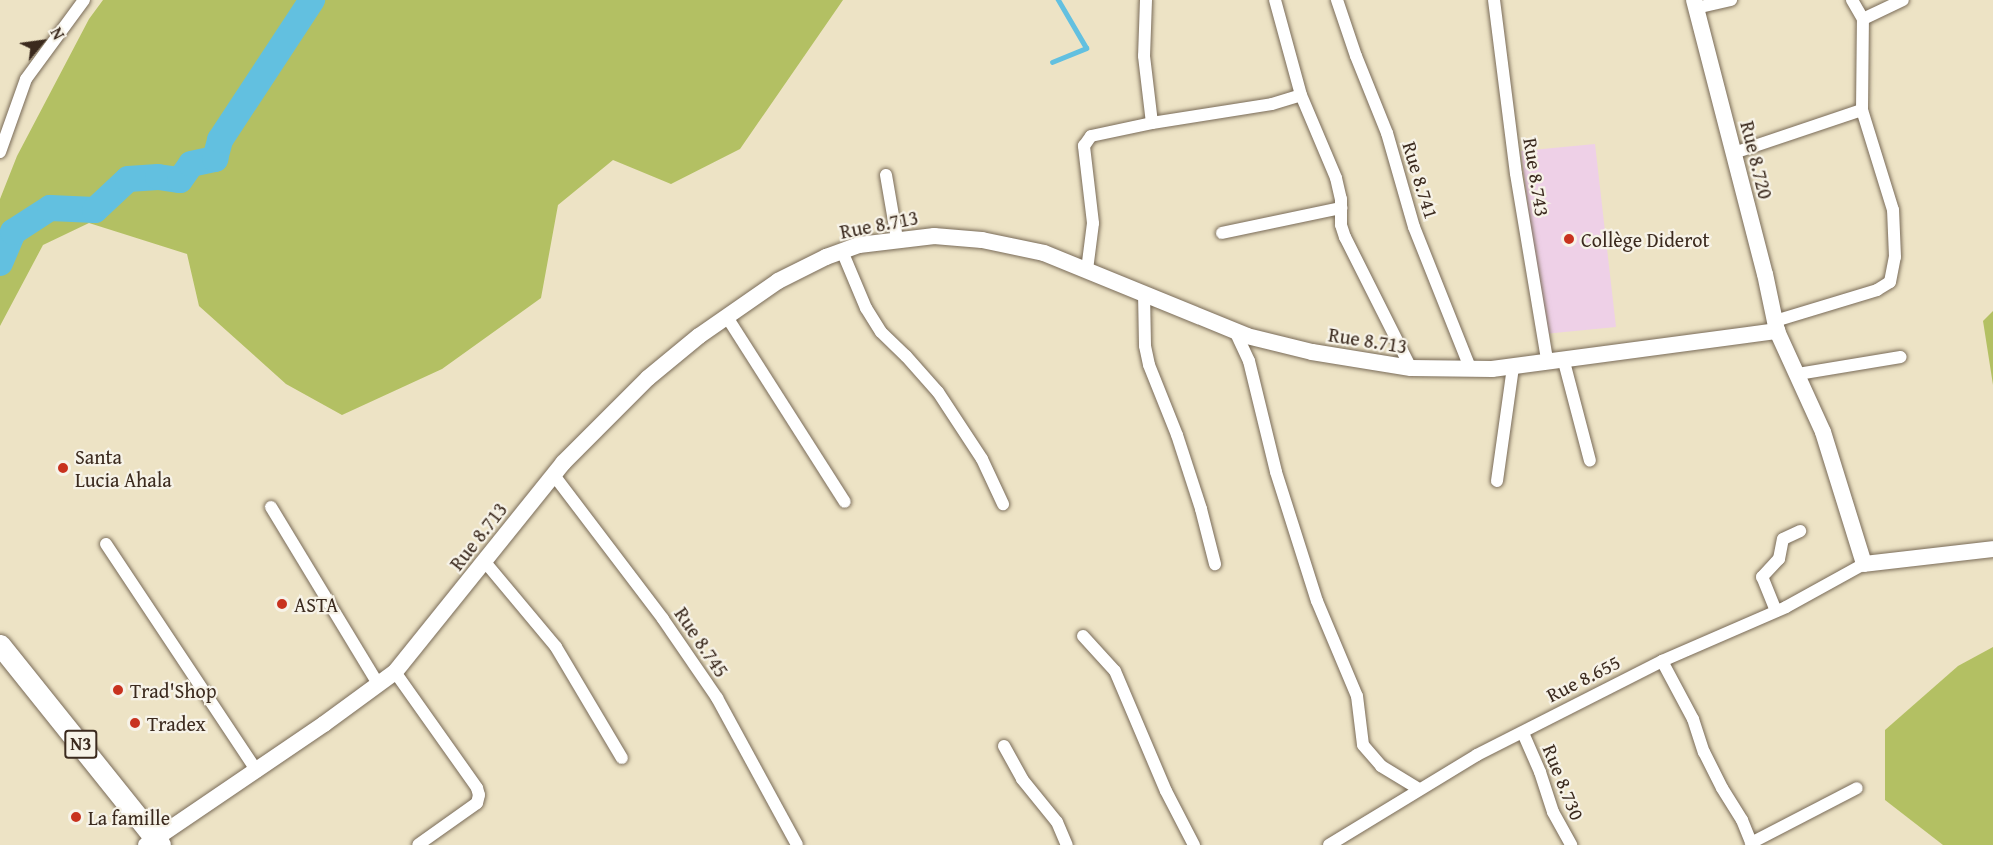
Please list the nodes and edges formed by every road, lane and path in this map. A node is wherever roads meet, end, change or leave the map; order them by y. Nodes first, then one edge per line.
1 (84, 0) edge
2 (1146, 0) edge
3 (1275, 0) edge
4 (1337, 0) edge
5 (1494, 0) edge
6 (1731, 0) edge
7 (1852, 0) edge
8 (1903, 0) edge
9 (1695, 4) edge
10 (1863, 19) junction
11 (1301, 95) junction
12 (1862, 110) junction
13 (1152, 123) junction
14 (0, 152) edge
15 (1734, 153) junction
16 (886, 175) dead end
17 (1341, 208) junction
18 (1222, 233) dead end
19 (897, 239) junction
20 (842, 251) junction
21 (1087, 270) junction
22 (1144, 293) junction
23 (727, 317) junction
24 (1776, 326) junction
25 (1235, 331) junction
26 (1901, 357) dead end
27 (1555, 359) junction
28 (1513, 367) junction
29 (1411, 368) junction
30 (1471, 370) junction
31 (1798, 374) junction
32 (1590, 461) dead end
33 (553, 474) junction
34 (1497, 481) dead end
35 (845, 502) dead end
36 (1003, 504) dead end
37 (271, 507) dead end
38 (1800, 531) dead end
39 (106, 544) dead end
40 (1992, 553) edge
41 (485, 562) junction
42 (1215, 564) dead end
43 (1864, 564) junction
44 (1776, 611) junction
45 (1083, 636) dead end
46 (0, 645) edge
47 (1662, 661) junction
48 (395, 672) junction
49 (379, 685) junction
50 (1523, 733) junction
51 (1004, 746) dead end
52 (622, 758) dead end
53 (257, 771) junction
54 (1857, 788) dead end
55 (1419, 789) junction
56 (154, 843) edge
57 (1752, 844) edge
58 (418, 845) edge
59 (797, 845) edge
60 (1067, 845) edge
61 (1194, 845) edge
62 (1329, 845) edge
63 (1571, 845) edge

1 - 14 street
2 - 13 street
3 - 11 street
4 - 30 street, Rue 8.741
5 - 27 street, Rue 8.743
6 - 9 street
7 - 10 street
8 - 10 street
9 - 15 main road, Rue 8.720
10 - 12 street
11 - 13 street
11 - 17 street
12 - 15 street
12 - 24 street
13 - 21 street
15 - 24 main road, Rue 8.720
16 - 19 street
17 - 18 street
17 - 29 street
19 - 20 main road, Rue 8.713
19 - 21 main road, Rue 8.713
20 - 23 main road, Rue 8.713
20 - 36 street
21 - 22 main road, Rue 8.713
22 - 25 main road, Rue 8.713
22 - 42 street
23 - 33 main road, Rue 8.713
23 - 35 street
24 - 27 main road, Rue 8.713
24 - 31 main road
25 - 29 main road, Rue 8.713
25 - 55 street
26 - 31 street
27 - 28 main road, Rue 8.713
27 - 32 street, Rue 8.743
28 - 30 main road, Rue 8.713
28 - 34 street
29 - 30 main road, Rue 8.713
31 - 43 main road
33 - 41 main road, Rue 8.713
33 - 59 street, Rue 8.745
37 - 49 street
38 - 44 street
39 - 53 street
40 - 43 main road, Rue 8.655
41 - 48 main road, Rue 8.713
41 - 52 street
43 - 44 street, Rue 8.655
44 - 47 street, Rue 8.655
45 - 61 street
46 - 56 highway, N3
47 - 50 street, Rue 8.655
47 - 57 street
48 - 49 main road, Rue 8.713
48 - 58 street
49 - 53 main road, Rue 8.713
50 - 55 street, Rue 8.655
50 - 63 street, Rue 8.730
51 - 60 street
53 - 56 main road, Rue 8.713
54 - 57 street
55 - 62 street, Rue 8.655

